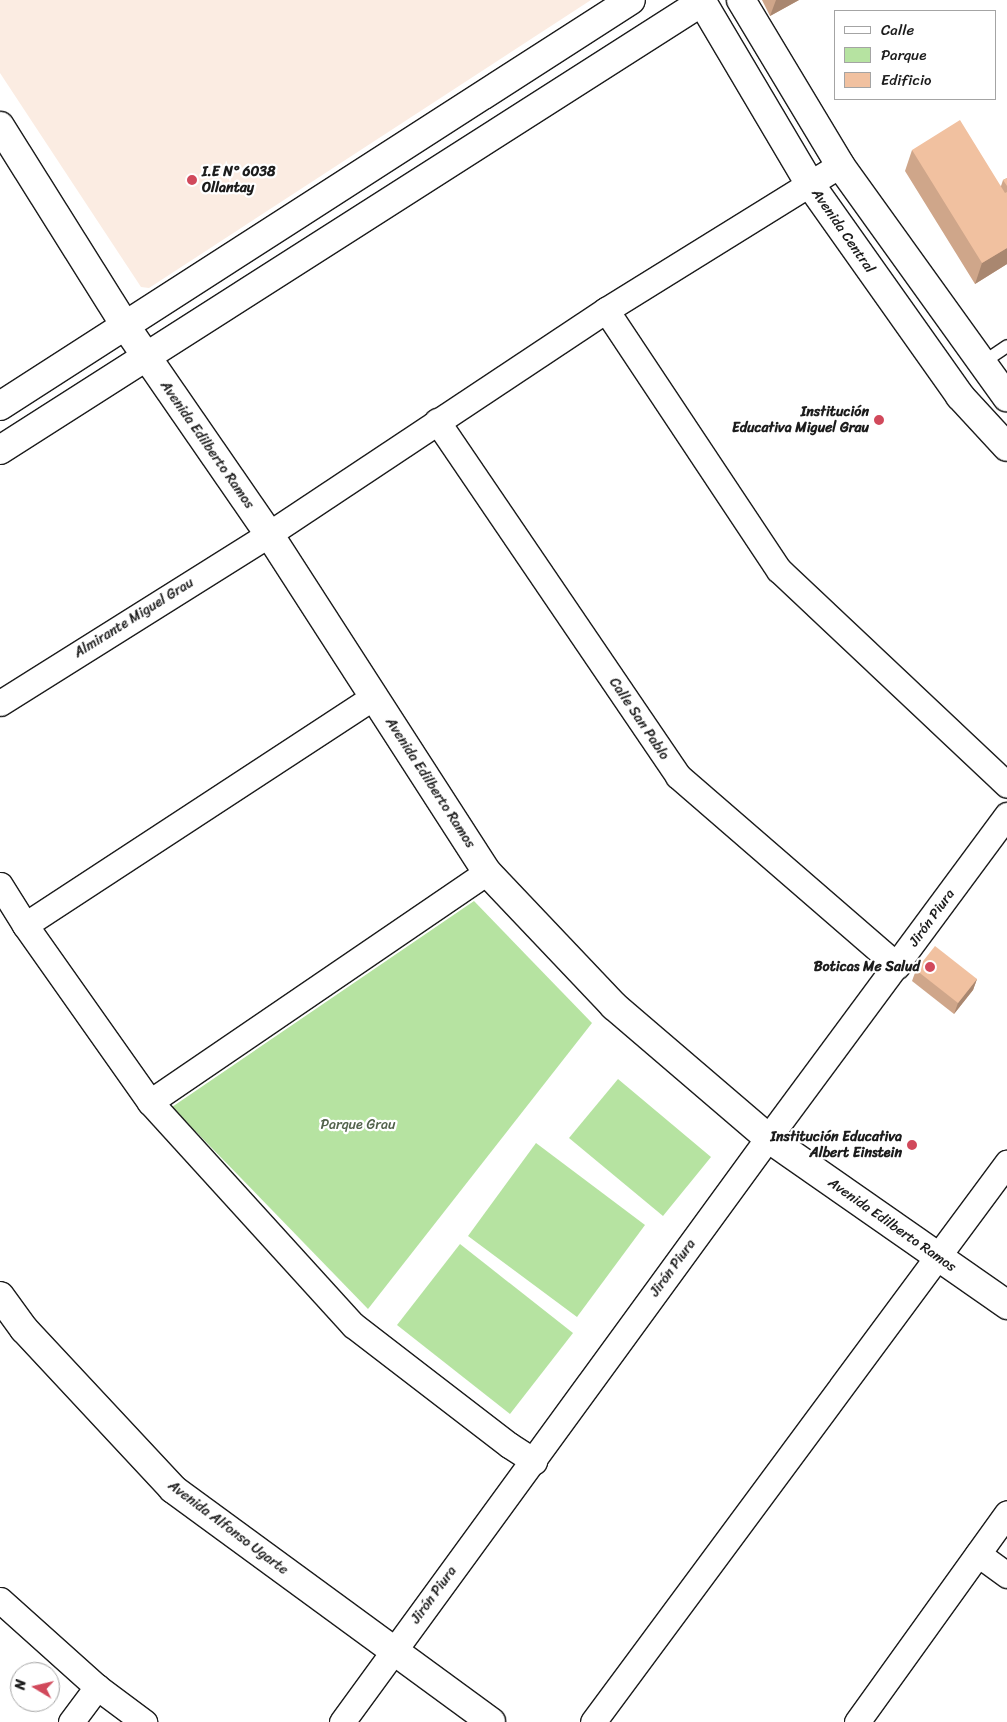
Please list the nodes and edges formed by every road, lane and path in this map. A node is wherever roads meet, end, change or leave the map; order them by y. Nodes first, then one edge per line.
1 (631, 0) edge
2 (741, 0) edge
3 (701, 1) edge
4 (0, 126) edge
5 (384, 158) junction
6 (840, 165) junction
7 (810, 184) junction
8 (402, 192) junction
9 (606, 310) junction
10 (124, 324) junction
11 (1007, 346) edge
12 (145, 355) junction
13 (982, 363) junction
14 (1007, 397) edge
15 (0, 406) edge
16 (438, 421) junction
17 (1007, 447) edge
18 (0, 450) edge
19 (269, 534) junction
20 (374, 697) junction
21 (0, 703) edge
22 (1007, 785) edge
23 (1007, 815) edge
24 (487, 872) junction
25 (0, 885) edge
26 (25, 925) junction
27 (897, 966) junction
28 (150, 1102) junction
29 (768, 1138) junction
30 (1007, 1163) edge
31 (938, 1256) junction
32 (0, 1296) edge
33 (1007, 1305) edge
34 (534, 1461) junction
35 (1007, 1513) edge
36 (978, 1554) junction
37 (1007, 1575) edge
38 (0, 1600) edge
39 (392, 1652) junction
40 (97, 1687) junction
41 (71, 1722) edge
42 (144, 1722) edge
43 (342, 1722) edge
44 (490, 1722) edge
45 (593, 1722) edge
46 (858, 1722) edge

1 - 5 street
2 - 6 street
3 - 7 street, Avenida Central
3 - 8 street
4 - 10 street, Avenida Edilberto Ramos
5 - 8 street
5 - 10 street
6 - 7 street, Almirante Miguel Grau
6 - 13 street
7 - 9 street, Almirante Miguel Grau
7 - 17 street, Avenida Central
8 - 12 street
9 - 16 street, Almirante Miguel Grau
9 - 22 street
10 - 12 street, Avenida Edilberto Ramos
10 - 15 street
11 - 13 lane
12 - 18 street
12 - 19 street, Avenida Edilberto Ramos
13 - 14 street
16 - 19 street, Almirante Miguel Grau
16 - 27 street, Calle San Pablo
19 - 20 street, Avenida Edilberto Ramos
19 - 21 street, Almirante Miguel Grau
20 - 24 street, Avenida Edilberto Ramos
20 - 26 street
23 - 27 street, Jirón Piura
24 - 28 street
24 - 29 street, Avenida Edilberto Ramos
25 - 26 street
26 - 28 street
27 - 29 street, Jirón Piura
28 - 34 street
29 - 31 street, Avenida Edilberto Ramos
29 - 34 street, Jirón Piura
30 - 31 street
31 - 33 street, Avenida Edilberto Ramos
31 - 45 street
32 - 39 street, Avenida Alfonso Ugarte
34 - 39 street, Jirón Piura
35 - 36 street
36 - 37 street
36 - 46 street
38 - 40 street
39 - 43 street, Jirón Piura
39 - 44 street, Avenida Alfonso Ugarte
40 - 41 street
40 - 42 street

